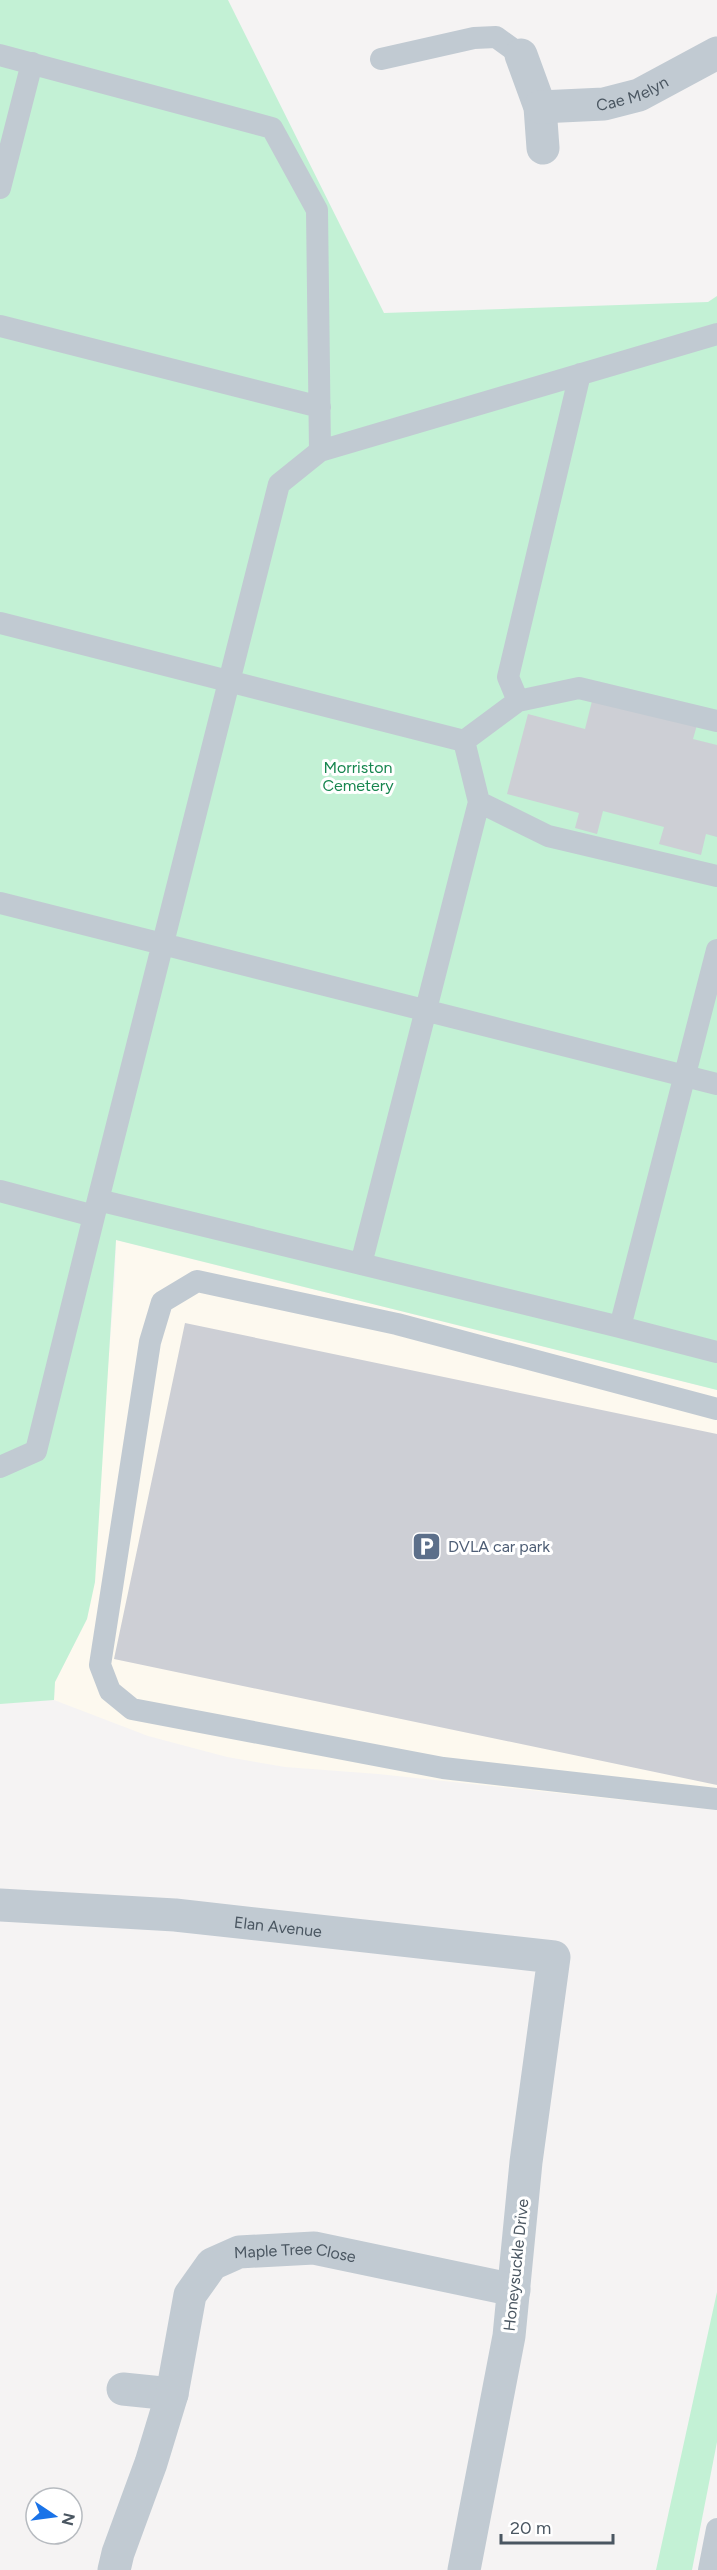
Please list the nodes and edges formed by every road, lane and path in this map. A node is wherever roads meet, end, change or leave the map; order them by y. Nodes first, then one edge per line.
1 (717, 53) edge
2 (0, 55) edge
3 (521, 55) joint
4 (381, 59) dead end
5 (32, 63) junction
6 (540, 107) junction
7 (543, 148) dead end
8 (0, 188) edge
9 (0, 326) edge
10 (717, 334) edge
11 (580, 374) junction
12 (320, 407) junction
13 (320, 451) junction
14 (0, 623) edge
15 (230, 681) junction
16 (518, 700) junction
17 (717, 721) edge
18 (464, 741) junction
19 (479, 802) junction
20 (717, 876) edge
21 (0, 903) edge
22 (164, 944) junction
23 (717, 950) edge
24 (425, 1011) junction
25 (684, 1076) junction
26 (717, 1084) edge
27 (0, 1191) edge
28 (96, 1208) junction
29 (361, 1264) junction
30 (620, 1327) junction
31 (717, 1352) edge
32 (717, 1410) edge
33 (0, 1467) edge
34 (717, 1799) edge
35 (0, 1905) edge
36 (554, 1957) joint
37 (514, 2290) junction
38 (123, 2390) dead end
39 (172, 2394) junction
40 (717, 2529) edge
41 (116, 2562) edge
42 (464, 2570) edge
43 (709, 2570) edge

1 - 6 street, Cae Melyn
2 - 5 lane
3 - 4 lane
3 - 6 street
5 - 8 lane
5 - 12 lane
6 - 7 street
9 - 12 lane
10 - 11 lane
11 - 13 lane
11 - 16 lane
12 - 13 lane
13 - 15 lane
14 - 15 lane
15 - 18 lane
15 - 22 lane
16 - 17 lane
16 - 18 lane
18 - 19 lane
19 - 20 lane
19 - 24 lane
21 - 22 lane
22 - 24 lane
22 - 28 lane
23 - 25 lane
24 - 25 lane
24 - 29 lane
25 - 26 lane
25 - 30 lane
27 - 28 lane
28 - 29 lane
28 - 33 lane
29 - 30 lane
30 - 31 lane
32 - 34 lane
35 - 36 street, Elan Avenue
36 - 37 street, Honeysuckle Drive
37 - 39 street, Maple Tree Close
37 - 42 street, Honeysuckle Drive
38 - 39 street
39 - 41 street, Maple Tree Close
40 - 43 lane

